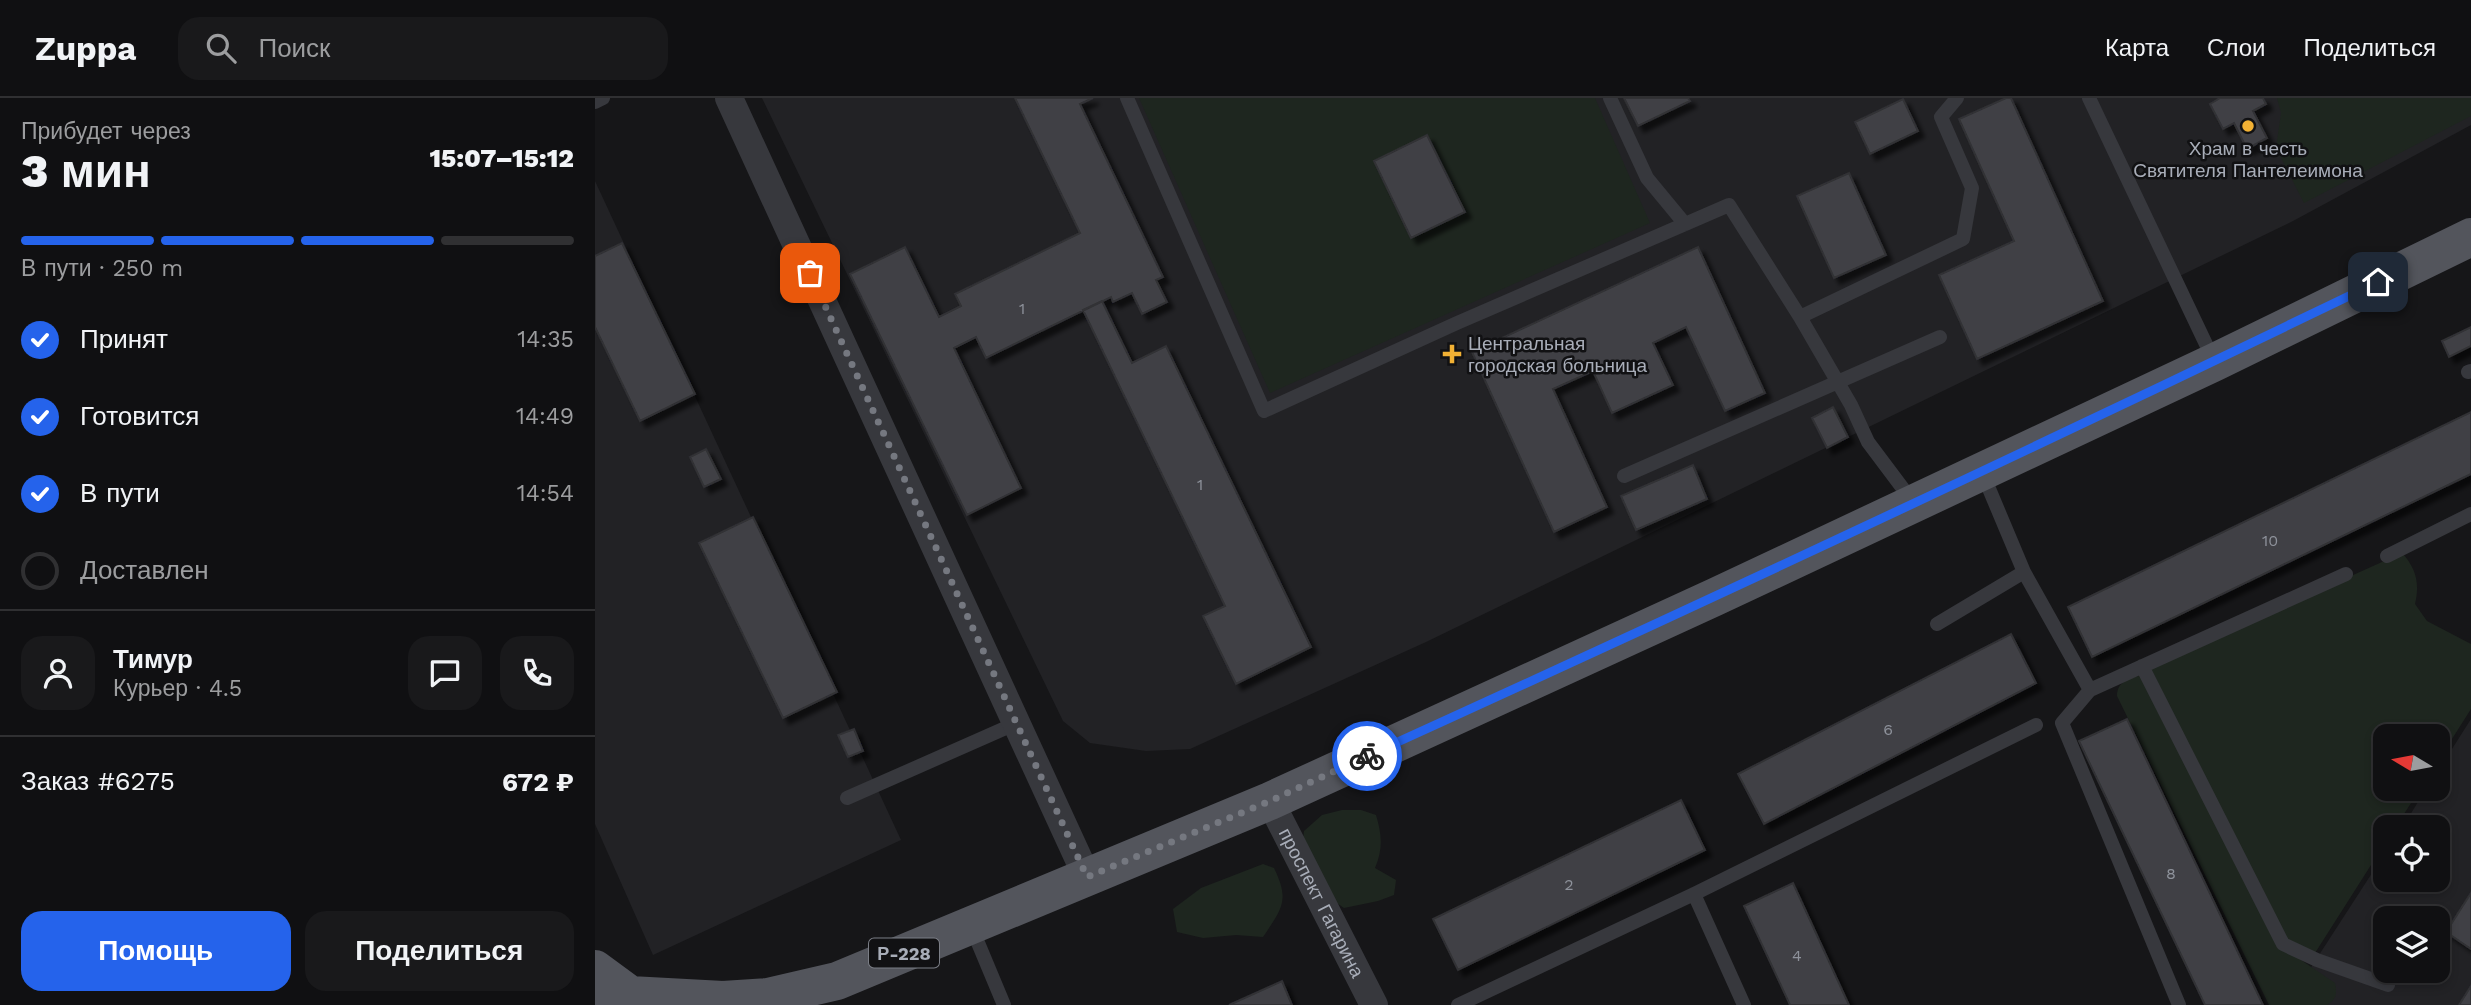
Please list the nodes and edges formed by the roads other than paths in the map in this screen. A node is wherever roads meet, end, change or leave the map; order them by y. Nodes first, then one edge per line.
1 (603, 98) edge
2 (729, 98) edge
3 (1127, 98) edge
4 (1610, 98) edge
5 (1957, 98) edge
6 (2089, 98) edge
7 (595, 102) edge
8 (1685, 224) junction
9 (2471, 237) edge
10 (1800, 317) junction
11 (1940, 337) dead end
12 (2215, 362) junction
13 (1838, 383) junction
14 (1982, 471) junction
15 (1623, 476) dead end
16 (1914, 503) junction
17 (2471, 514) edge
18 (2387, 556) dead end
19 (2024, 572) junction
20 (2346, 575) dead end
21 (1937, 624) dead end
22 (2142, 666) junction
23 (2090, 690) junction
24 (1017, 723) junction
25 (2036, 725) dead end
26 (847, 798) dead end
27 (1270, 801) junction
28 (1087, 877) junction
29 (1694, 894) junction
30 (971, 926) junction
31 (595, 970) edge
32 (2388, 985) dead end
33 (825, 993) edge
34 (623, 1002) edge
35 (1004, 1005) edge
36 (1374, 1005) edge
37 (1458, 1005) edge
38 (1744, 1005) edge
39 (2179, 1005) edge

1 - 7 lane
2 - 24 street
3 - 8 lane
4 - 8 lane
5 - 10 lane
6 - 12 lane
8 - 10 lane
9 - 12 main road, Р-228
10 - 13 lane
11 - 13 lane
12 - 14 main road, Р-228
13 - 15 lane
13 - 16 lane
14 - 16 main road, Р-228
14 - 19 lane
16 - 27 main road, Р-228
17 - 18 lane
19 - 21 lane
19 - 23 lane
20 - 22 lane
22 - 23 lane
22 - 32 lane
23 - 39 lane
24 - 26 lane
24 - 28 street
25 - 29 lane
27 - 28 main road, Р-228
27 - 36 street, проспект Гагарина
28 - 30 main road, Р-228
29 - 37 lane
29 - 38 lane
30 - 33 main road, Р-228
30 - 35 lane
31 - 34 main road, Р-228
33 - 34 main road, Р-228

